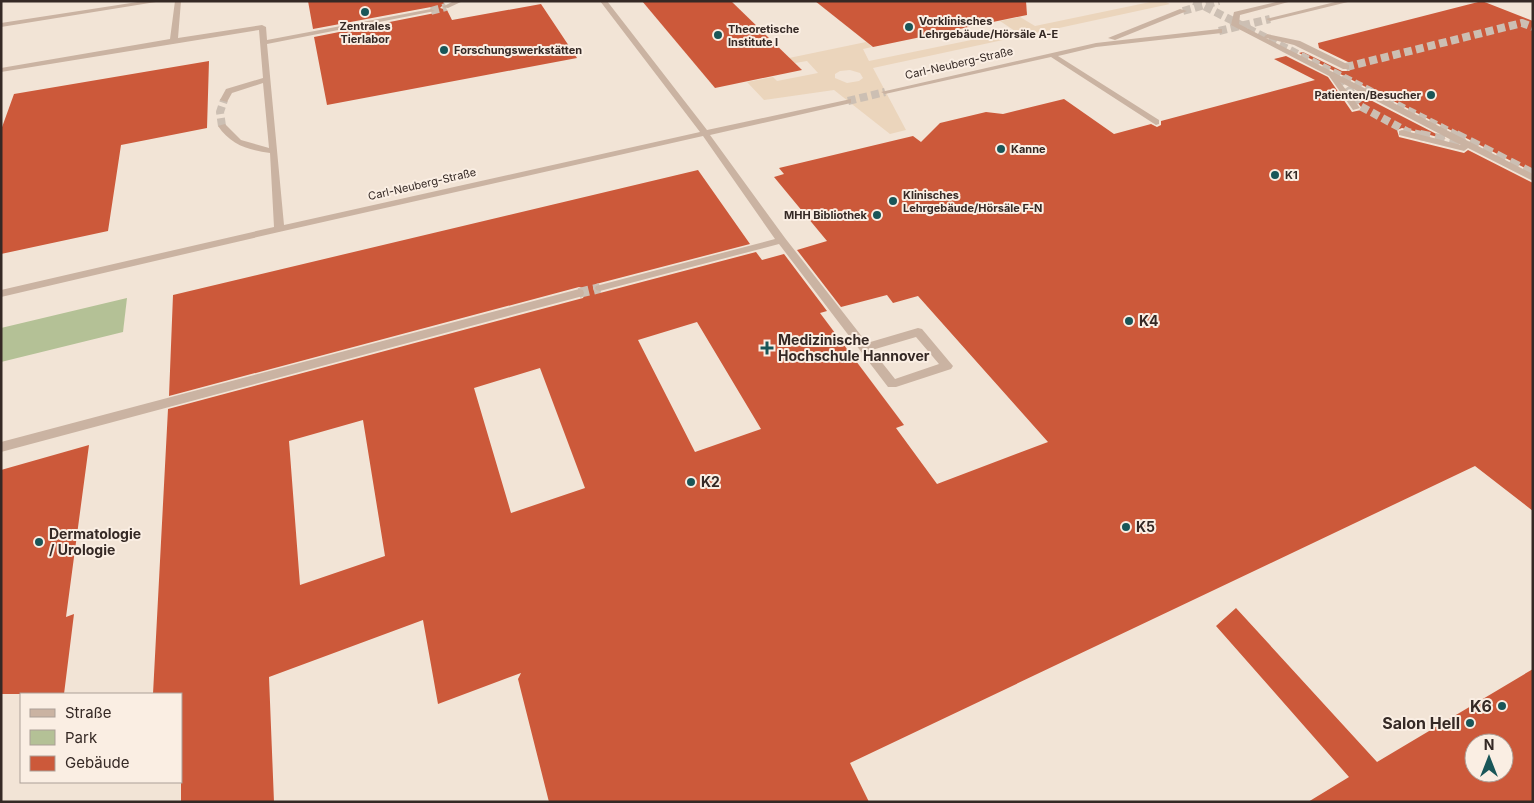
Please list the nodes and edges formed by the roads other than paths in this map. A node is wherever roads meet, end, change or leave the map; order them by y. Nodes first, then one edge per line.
1 (159, 1) edge
2 (178, 1) edge
3 (460, 1) edge
4 (603, 1) edge
5 (1289, 1) edge
6 (1350, 1) edge
7 (446, 7) tunnel mouth
8 (431, 11) tunnel mouth
9 (1183, 11) tunnel mouth
10 (1270, 20) tunnel mouth
11 (1, 25) edge
12 (1218, 30) tunnel mouth
13 (1250, 32) junction
14 (174, 41) junction
15 (263, 43) junction
16 (1096, 45) junction
17 (1052, 55) junction
18 (1346, 67) tunnel mouth
19 (1, 70) edge
20 (1329, 73) junction
21 (267, 79) junction
22 (886, 92) tunnel mouth
23 (224, 100) dead end
24 (848, 101) tunnel mouth
25 (1356, 108) dead end
26 (1156, 122) dead end
27 (222, 126) dead end
28 (705, 133) junction
29 (1402, 133) dead end
30 (274, 152) junction
31 (1486, 154) junction
32 (1533, 178) edge
33 (279, 229) junction
34 (781, 240) junction
35 (600, 288) tunnel mouth
36 (579, 293) tunnel mouth
37 (1, 294) edge
38 (864, 348) junction
39 (1, 447) edge

1 - 11 lane
2 - 14 lane
3 - 7 lane
4 - 28 lane
5 - 13 lane
6 - 10 lane
8 - 15 lane
9 - 16 lane, Carl-Neuberg-Straße
12 - 16 lane, Carl-Neuberg-Straße
13 - 18 lane
13 - 20 lane
14 - 15 lane
14 - 19 lane
15 - 21 lane
16 - 17 lane, Carl-Neuberg-Straße
17 - 22 lane, Carl-Neuberg-Straße
17 - 26 lane
20 - 25 lane
20 - 31 lane
21 - 23 lane
21 - 30 lane
24 - 28 lane, Carl-Neuberg-Straße
27 - 30 lane
28 - 33 lane, Carl-Neuberg-Straße
28 - 34 lane
29 - 31 lane
30 - 33 lane
31 - 32 lane
33 - 37 lane, Carl-Neuberg-Straße
34 - 35 lane
34 - 38 lane
36 - 39 lane
38 - 38 lane

